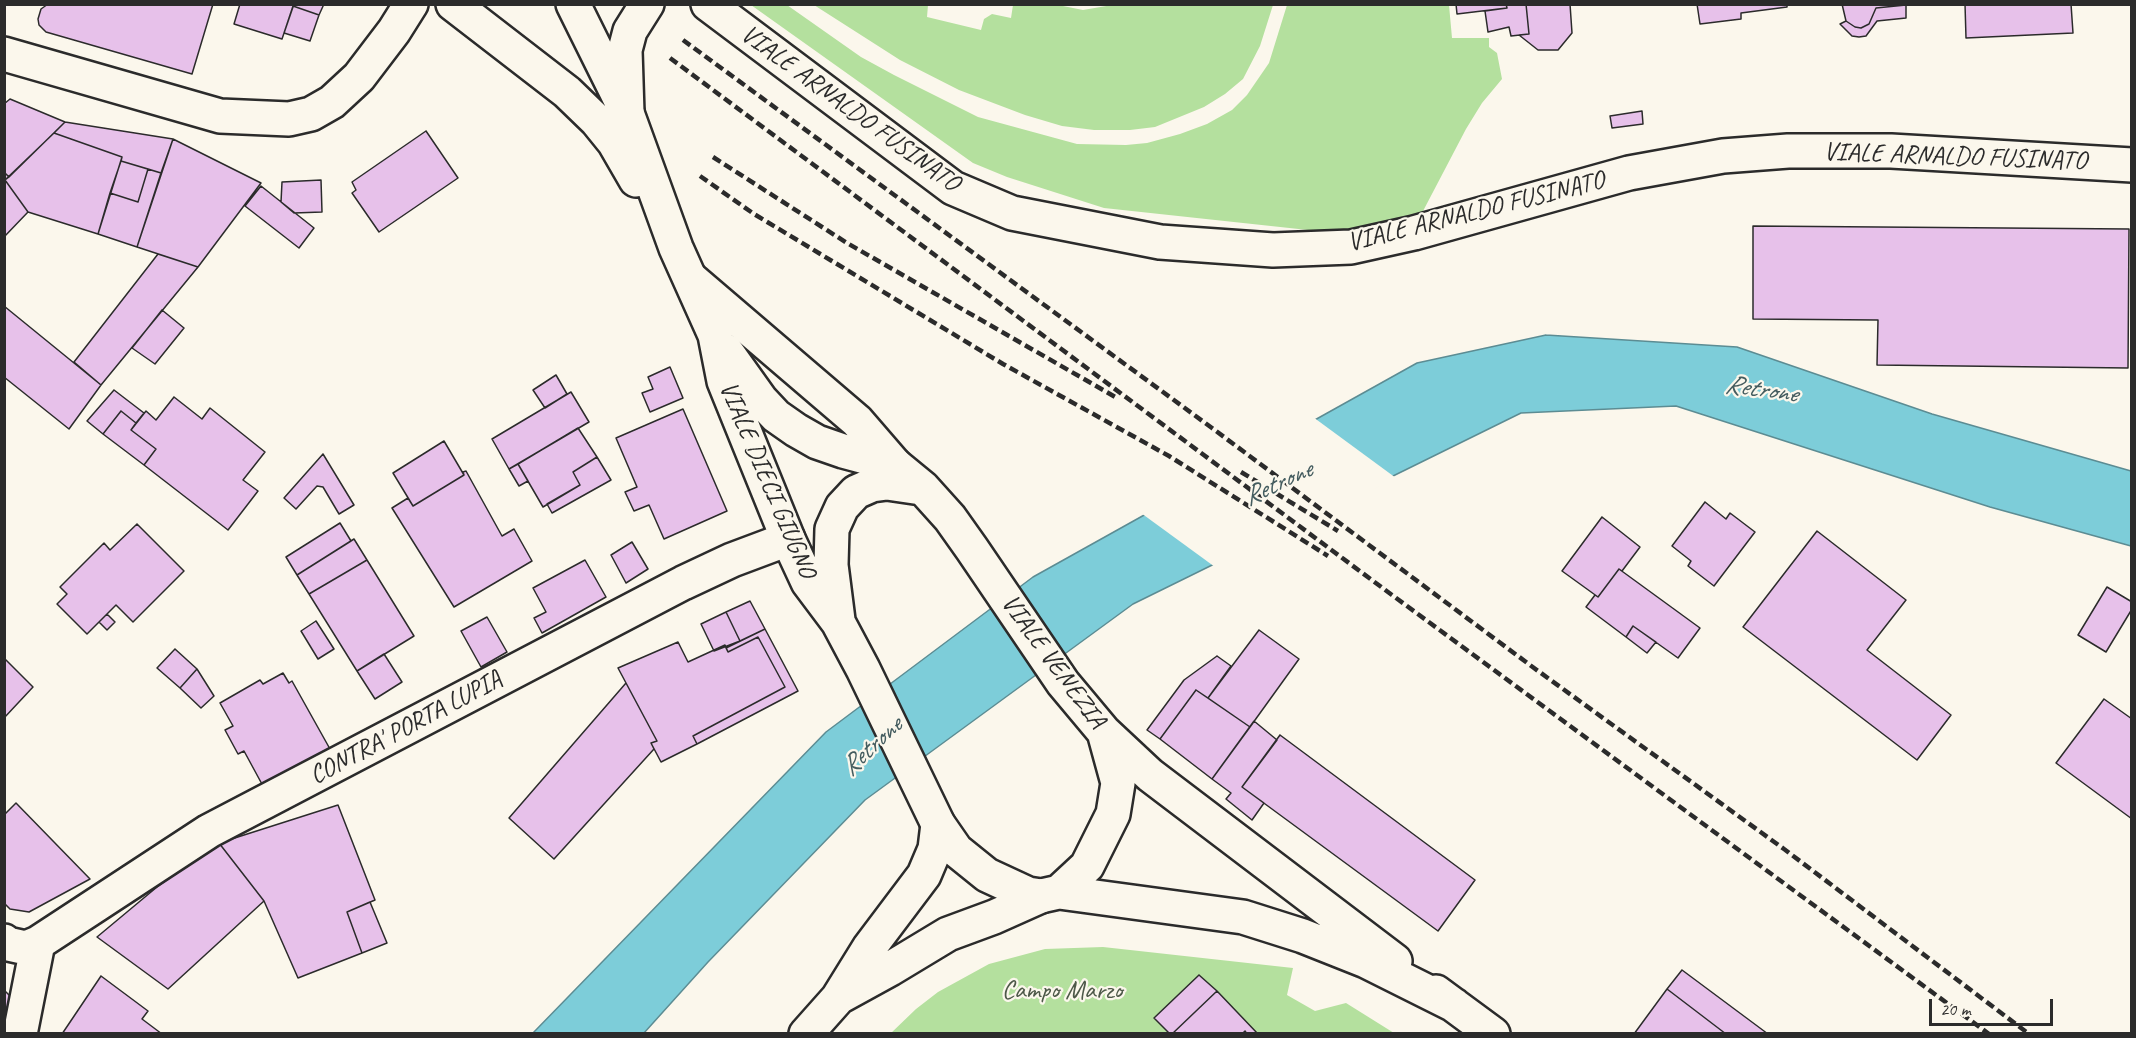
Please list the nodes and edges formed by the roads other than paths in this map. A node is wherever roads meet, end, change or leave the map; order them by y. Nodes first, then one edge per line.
1 (411, 4) edge
2 (453, 4) edge
3 (573, 4) edge
4 (647, 4) edge
5 (708, 4) edge
6 (4, 54) edge
7 (627, 113) junction
8 (2132, 165) edge
9 (676, 248) junction
10 (691, 279) junction
11 (715, 335) junction
12 (895, 465) junction
13 (923, 488) junction
14 (788, 539) junction
15 (838, 622) junction
16 (1104, 732) junction
17 (938, 824) junction
18 (1050, 894) junction
19 (4, 941) edge
20 (38, 944) junction
21 (838, 998) junction
22 (1454, 1005) junction
23 (20, 1034) edge
24 (806, 1034) edge
25 (1493, 1034) edge

1 - 6 street
2 - 9 street, VIALE DIECI GIUGNO
3 - 7 street, VIALE DIECI GIUGNO
4 - 7 street
5 - 8 street, VIALE ARNALDO FUSINATO
7 - 9 street, VIALE DIECI GIUGNO
9 - 10 street, VIALE DIECI GIUGNO
10 - 11 street, VIALE DIECI GIUGNO
10 - 12 street, VIALE VENEZIA
11 - 12 street, VIALE DIECI GIUGNO
11 - 14 street, VIALE DIECI GIUGNO
12 - 13 street, VIALE VENEZIA
13 - 15 street
13 - 16 street, VIALE VENEZIA
14 - 15 street, VIALE DIECI GIUGNO
14 - 20 street, CONTRA' PORTA LUPIA
15 - 17 street, VIALE DIECI GIUGNO
16 - 18 street
16 - 22 street, VIALE VENEZIA
17 - 18 street, VIALE DIECI GIUGNO
17 - 21 street
18 - 21 street
18 - 22 street, VIALE VENEZIA
19 - 20 street
20 - 23 street
21 - 24 street
22 - 25 street, VIALE VENEZIA

